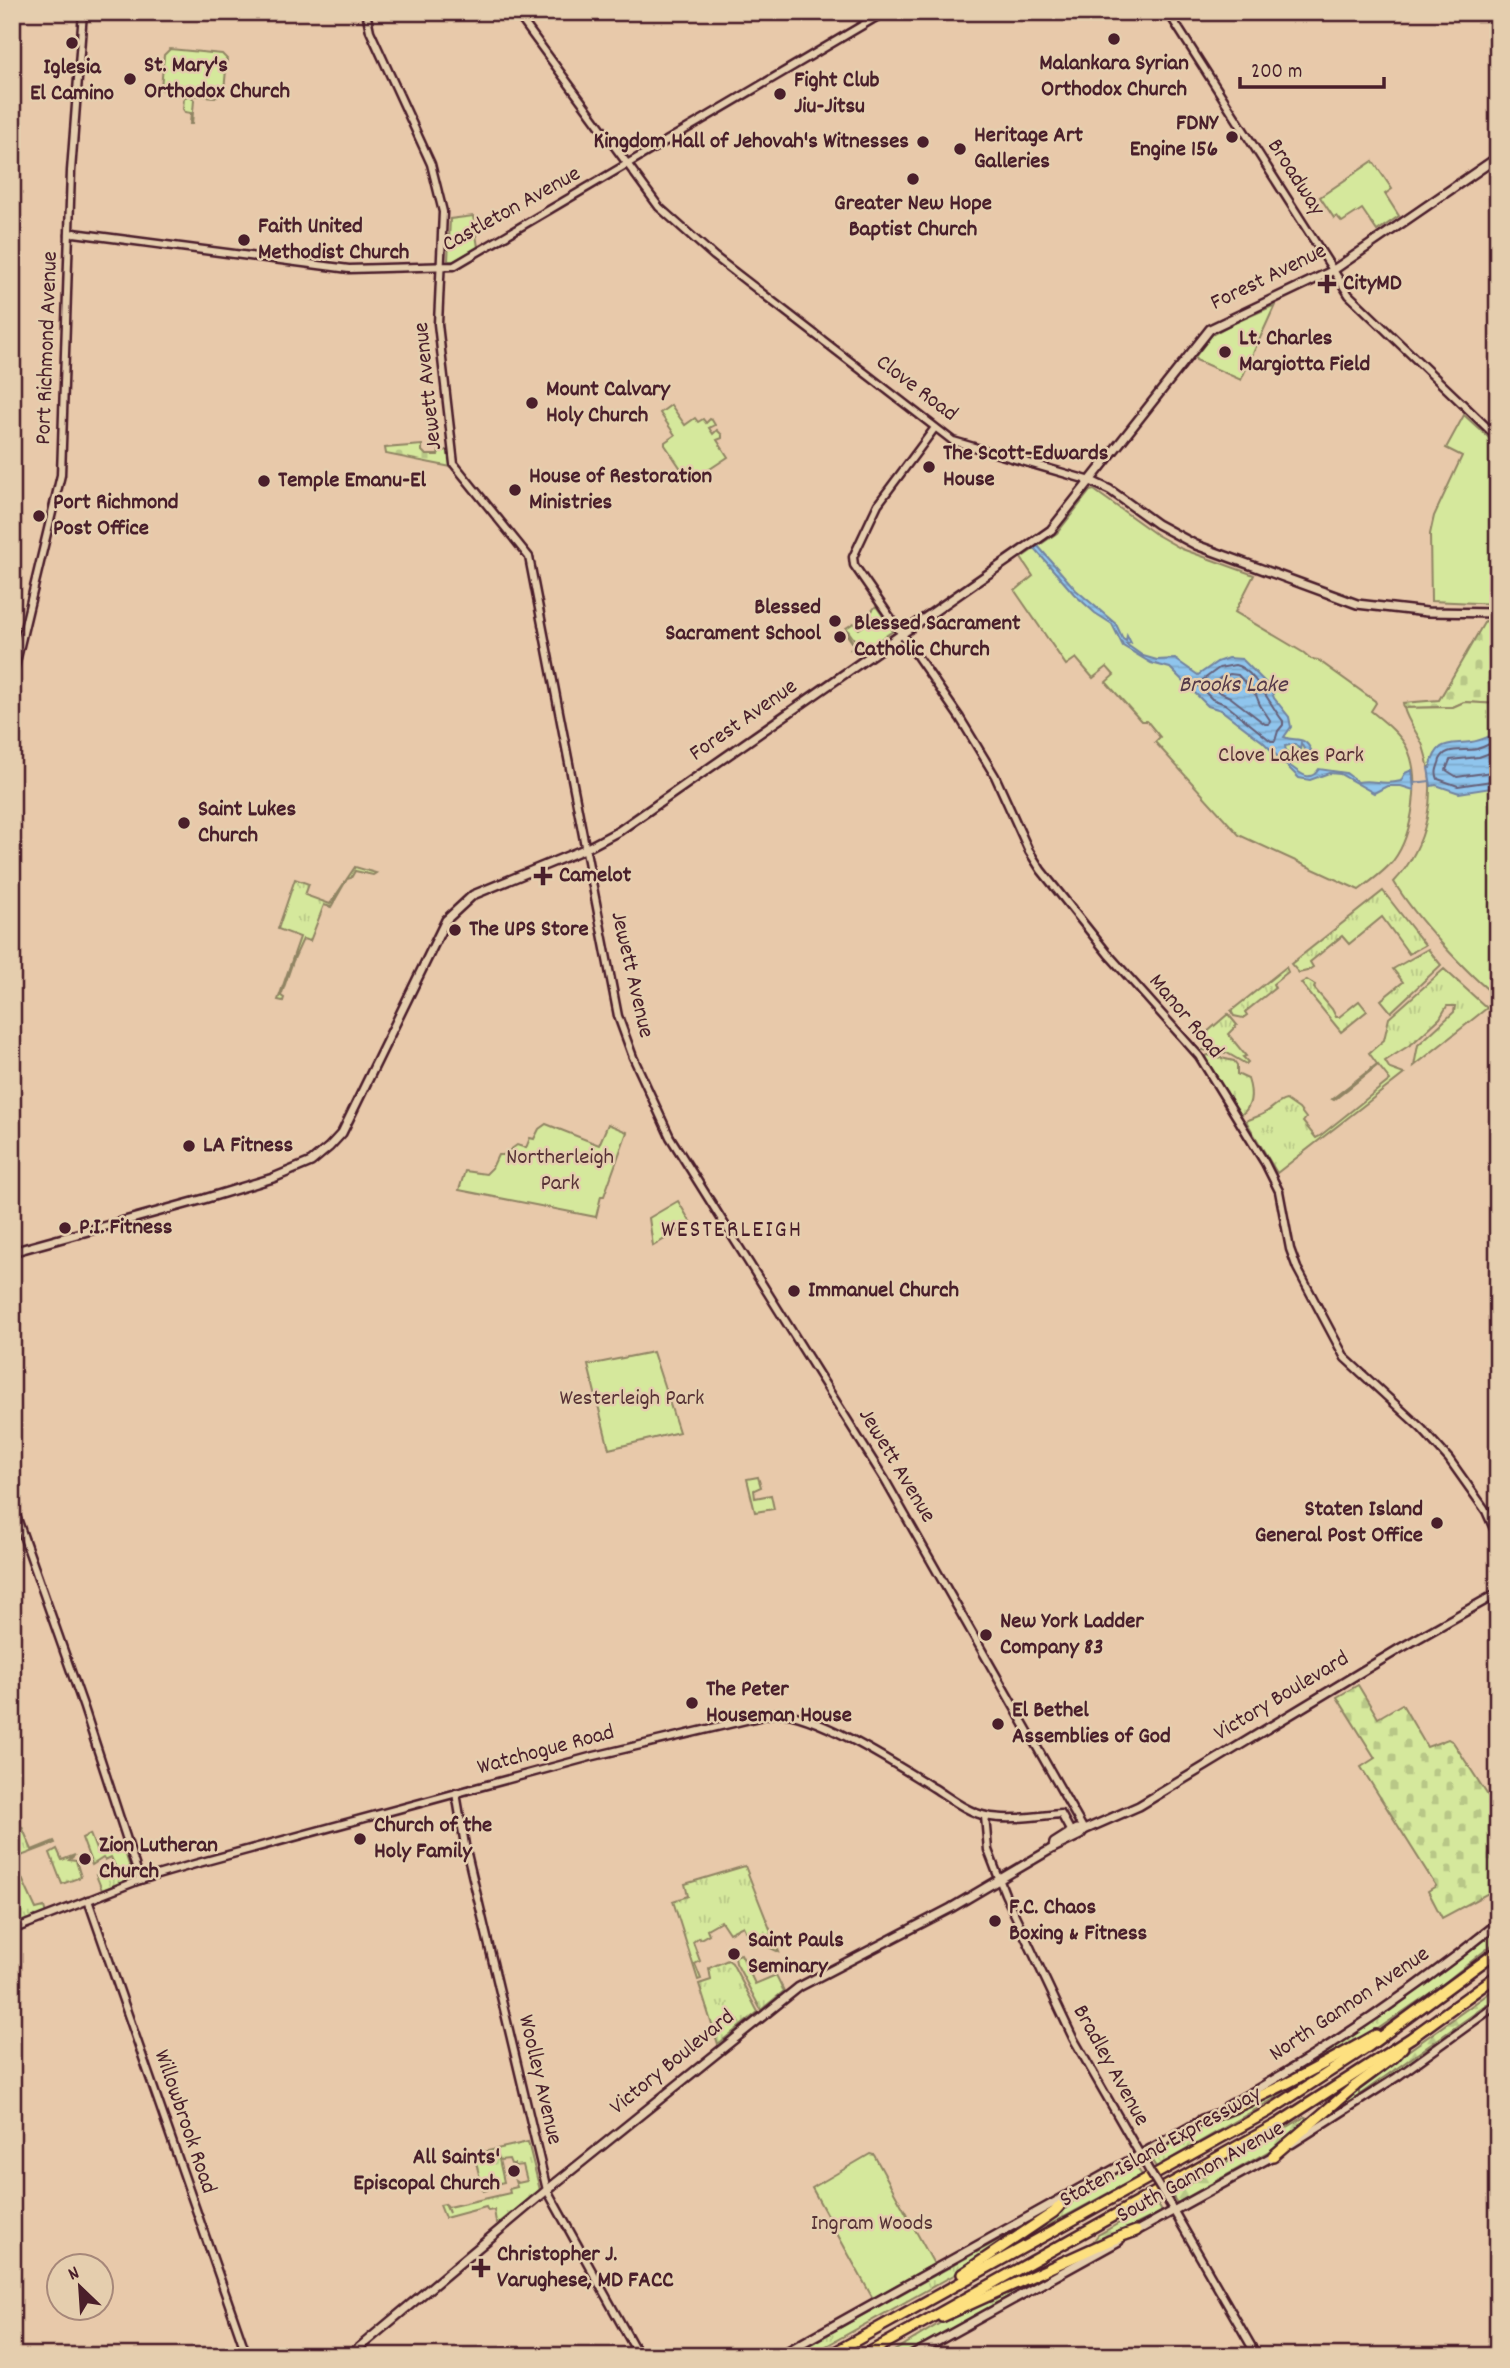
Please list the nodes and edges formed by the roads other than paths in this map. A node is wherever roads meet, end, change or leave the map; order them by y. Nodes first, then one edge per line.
1 (83, 12) edge
2 (366, 12) edge
3 (516, 12) edge
4 (885, 12) edge
5 (1168, 12) edge
6 (1498, 157) edge
7 (628, 164) junction
8 (69, 235) junction
9 (441, 268) junction
10 (1332, 271) junction
11 (934, 429) junction
12 (1498, 438) edge
13 (1091, 481) junction
14 (1498, 613) edge
15 (901, 633) junction
16 (12, 679) edge
17 (587, 848) junction
18 (12, 1252) edge
19 (12, 1504) edge
20 (1498, 1538) edge
21 (1498, 1593) edge
22 (456, 1793) junction
23 (985, 1816) junction
24 (1084, 1830) junction
25 (1071, 1832) junction
26 (1053, 1848) junction
27 (140, 1880) junction
28 (1000, 1880) junction
29 (88, 1900) junction
30 (1498, 1923) edge
31 (12, 1930) edge
32 (1498, 1951) edge
33 (1498, 1975) edge
34 (1498, 2004) edge
35 (1412, 2015) junction
36 (1411, 2038) junction
37 (1202, 2120) junction
38 (1140, 2155) junction
39 (1273, 2156) junction
40 (547, 2190) junction
41 (1071, 2194) junction
42 (1172, 2208) junction
43 (1136, 2231) junction
44 (941, 2291) junction
45 (908, 2330) junction
46 (247, 2356) edge
47 (349, 2356) edge
48 (639, 2356) edge
49 (779, 2356) edge
50 (828, 2356) edge
51 (863, 2356) edge
52 (911, 2356) edge
53 (1257, 2356) edge

1 - 8 street, Port Richmond Avenue
2 - 9 street, Jewett Avenue
3 - 7 street, Clove Road
4 - 7 street, Castleton Avenue
5 - 10 street, Broadway
6 - 10 main road, Forest Avenue
7 - 9 street, Castleton Avenue
7 - 11 street, Clove Road
8 - 9 street, Castleton Avenue
8 - 16 street, Port Richmond Avenue
9 - 17 street, Jewett Avenue
10 - 12 street, Broadway
10 - 13 main road, Forest Avenue
11 - 13 street, Clove Road
11 - 15 street, Manor Road
13 - 14 main road, Clove Road
13 - 15 main road, Forest Avenue
15 - 17 main road, Forest Avenue
15 - 20 street, Manor Road
17 - 18 main road, Forest Avenue
17 - 24 street, Jewett Avenue
19 - 27 street
21 - 24 main road, Victory Boulevard
22 - 23 street, Watchogue Road
22 - 27 street, Watchogue Road
22 - 40 street, Woolley Avenue
23 - 25 street, Watchogue Road
23 - 28 street, Bradley Avenue
24 - 25 main road, Victory Boulevard
24 - 26 main road, Victory Boulevard
25 - 26 main road, Victory Boulevard
26 - 28 main road, Victory Boulevard
27 - 29 street, Watchogue Road
28 - 38 street, Bradley Avenue
28 - 40 main road, Victory Boulevard
29 - 31 street, Watchogue Road
29 - 46 street, Willowbrook Road
30 - 37 main road, North Gannon Avenue
32 - 35 highway, Staten Island Expressway
33 - 36 highway, Staten Island Expressway
34 - 39 street, South Gannon Avenue
35 - 37 highway
35 - 44 highway, Staten Island Expressway
36 - 39 highway
36 - 45 highway, Staten Island Expressway
37 - 38 main road, North Gannon Avenue
38 - 41 main road, North Gannon Avenue
38 - 42 street, Bradley Avenue, bridge
39 - 42 main road, South Gannon Avenue
40 - 47 main road, Victory Boulevard
40 - 48 street, Woolley Avenue
41 - 44 highway
41 - 49 main road, North Gannon Avenue
42 - 43 main road, South Gannon Avenue
42 - 53 street, Bradley Avenue
43 - 45 highway
43 - 52 main road, South Gannon Avenue
44 - 50 highway, Staten Island Expressway
45 - 51 highway, Staten Island Expressway

